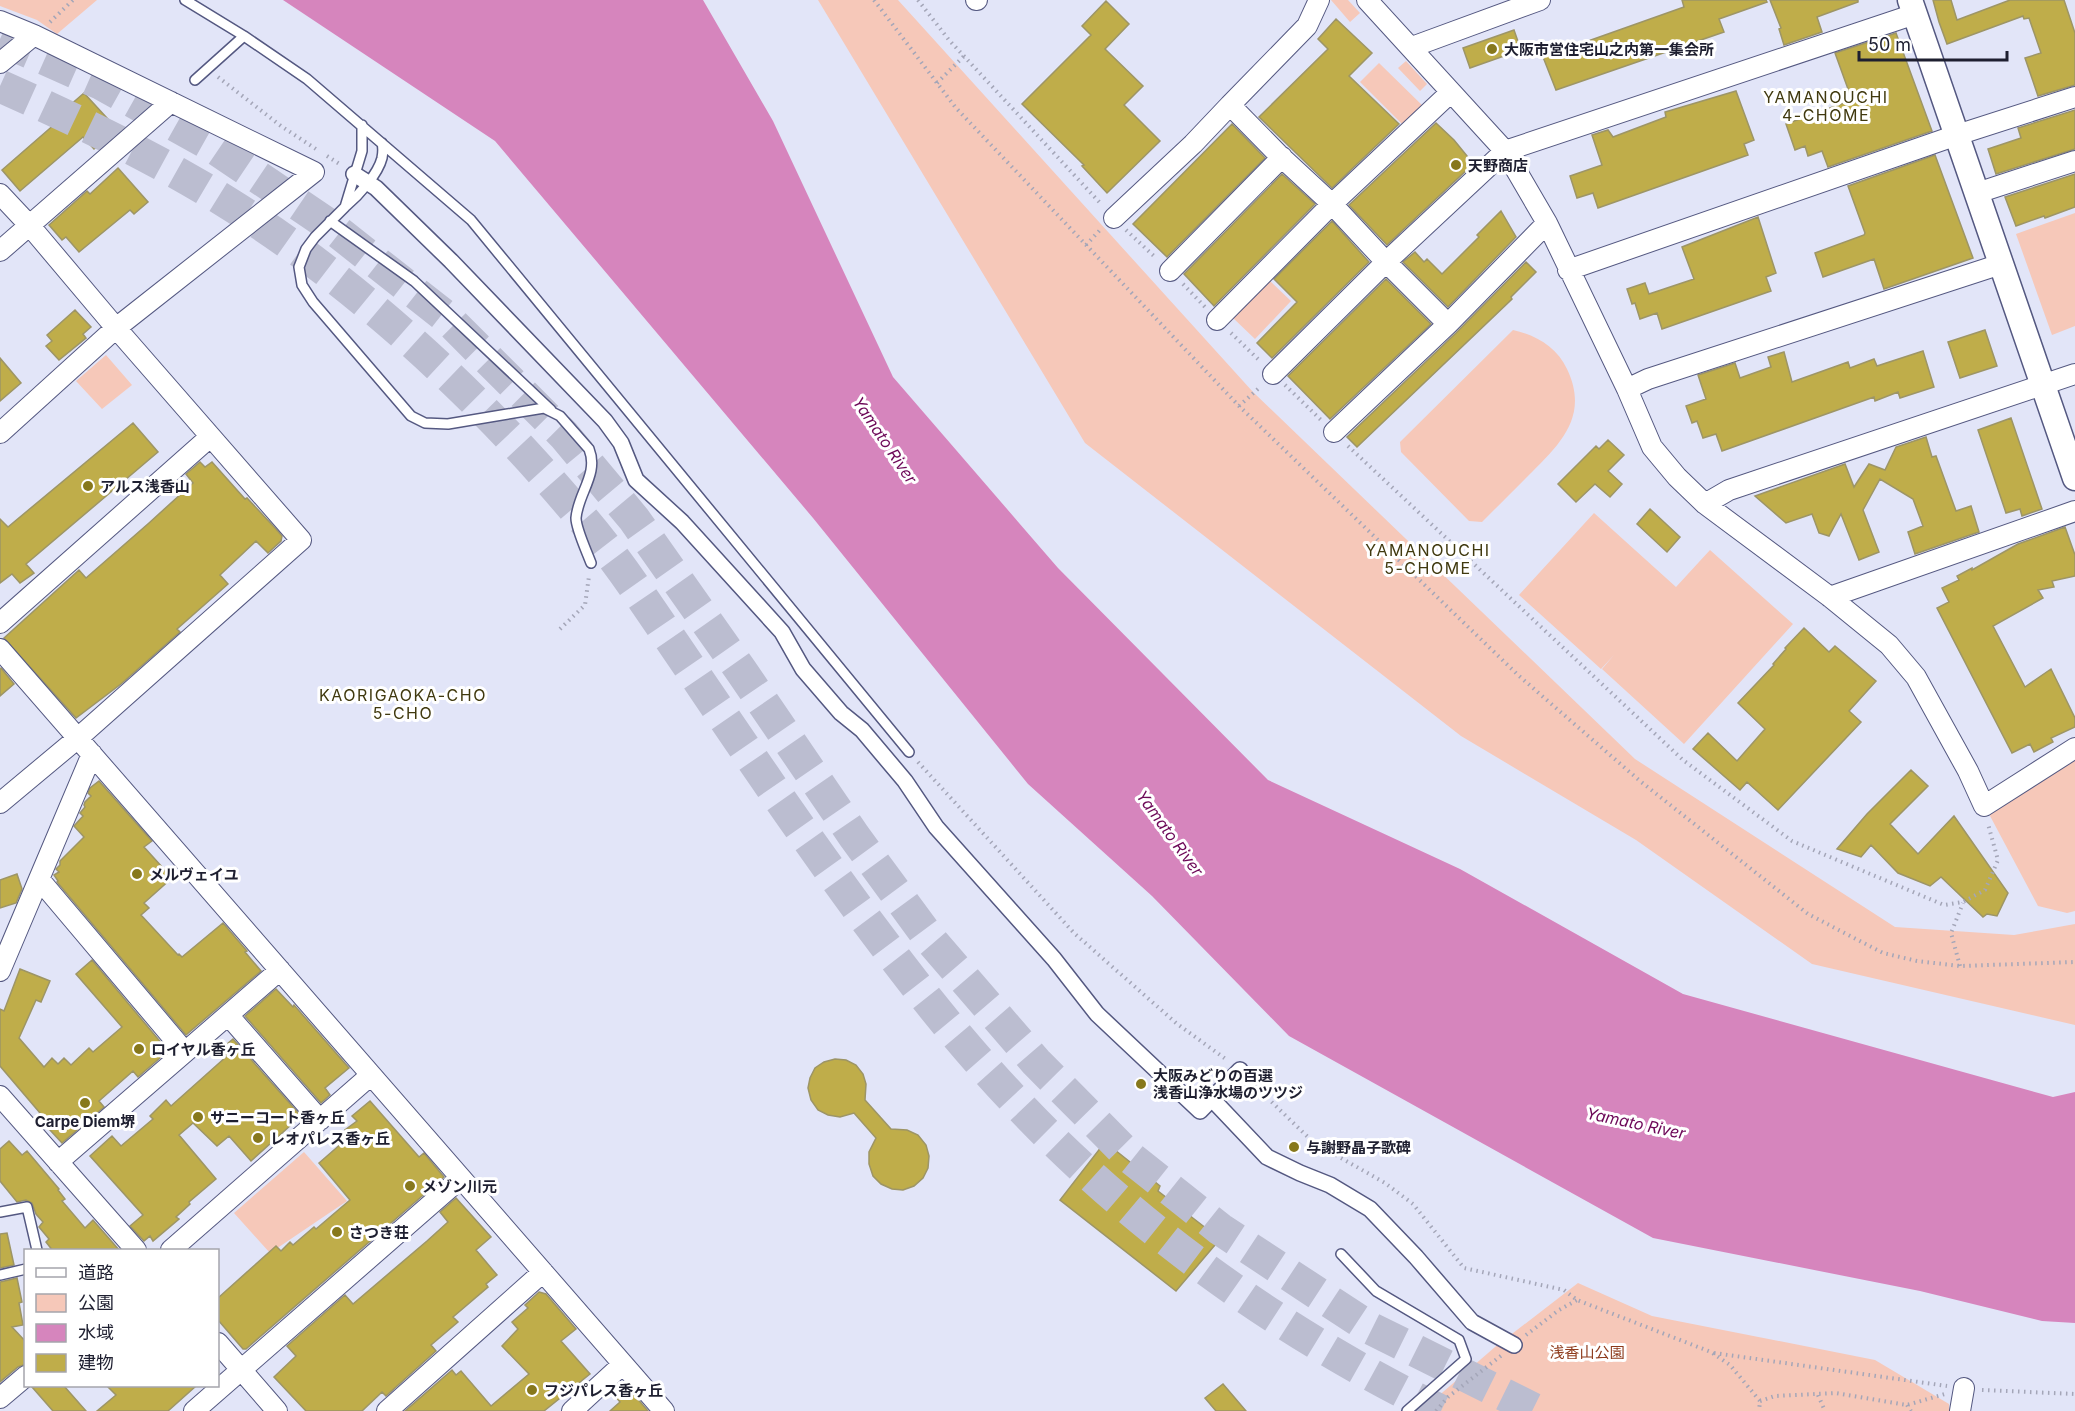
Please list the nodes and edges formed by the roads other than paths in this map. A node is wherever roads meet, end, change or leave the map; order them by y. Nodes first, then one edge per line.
1 (185, 0) edge
2 (1318, 0) edge
3 (1367, 0) edge
4 (1540, 0) edge
5 (1504, 6) edge
6 (1913, 7) edge
7 (0, 21) edge
8 (34, 34) junction
9 (244, 36) junction
10 (1412, 47) junction
11 (0, 63) edge
12 (195, 80) dead end
13 (1450, 93) junction
14 (2075, 97) edge
15 (171, 102) junction
16 (1230, 105) junction
17 (362, 125) junction
18 (1957, 135) junction
19 (382, 143) junction
20 (1505, 151) junction
21 (1282, 158) junction
22 (2075, 161) edge
23 (361, 178) junction
24 (1977, 193) junction
25 (0, 194) edge
26 (1332, 204) junction
27 (345, 207) junction
28 (330, 221) junction
29 (1547, 223) junction
30 (1107, 224) road end
31 (30, 226) junction
32 (0, 251) edge
33 (1386, 262) junction
34 (2001, 264) junction
35 (1568, 270) junction
36 (1170, 271) road end
37 (1217, 320) road end
38 (1448, 324) junction
39 (116, 328) junction
40 (1273, 374) road end
41 (2075, 374) edge
42 (2043, 386) junction
43 (1627, 389) junction
44 (551, 410) junction
45 (1334, 432) road end
46 (0, 433) edge
47 (210, 437) junction
48 (2075, 478) edge
49 (1705, 504) junction
50 (2075, 511) edge
51 (591, 563) road end
52 (1830, 597) junction
53 (0, 623) edge
54 (0, 649) edge
55 (78, 738) junction
56 (2075, 748) edge
57 (909, 752) road end
58 (92, 754) junction
59 (0, 803) edge
60 (39, 879) junction
61 (280, 970) junction
62 (0, 971) edge
63 (228, 1015) junction
64 (185, 1052) junction
65 (1240, 1070) road end
66 (371, 1075) junction
67 (0, 1096) edge
68 (1212, 1099) junction
69 (320, 1120) junction
70 (58, 1162) junction
71 (461, 1178) junction
72 (0, 1212) edge
73 (37, 1249) edge
74 (134, 1249) edge
75 (173, 1249) edge
76 (1341, 1254) dead end
77 (24, 1269) edge
78 (543, 1272) junction
79 (0, 1275) edge
80 (219, 1344) edge
81 (1514, 1345) dead end
82 (623, 1364) junction
83 (241, 1370) junction
84 (24, 1378) edge
85 (1964, 1388) road end
86 (0, 1398) edge
87 (194, 1411) edge
88 (277, 1411) edge
89 (387, 1411) edge
90 (572, 1411) edge
91 (664, 1411) edge
92 (1407, 1411) edge
93 (1960, 1411) edge

1 - 9 lane
2 - 16 street
3 - 10 street
4 - 5 street
5 - 10 street
6 - 18 street
6 - 20 street
7 - 8 street
8 - 11 street
8 - 15 street
9 - 12 lane
9 - 17 lane
10 - 13 street
13 - 20 street
13 - 26 street
14 - 18 street
15 - 31 street
15 - 39 street
16 - 21 street
16 - 30 street
17 - 19 lane
17 - 23 lane
18 - 24 street
18 - 35 street
19 - 23 lane
19 - 57 lane
20 - 29 street
20 - 33 street
21 - 26 street
21 - 36 street
22 - 24 street
23 - 27 lane
23 - 27 lane
23 - 68 street
24 - 34 street
25 - 31 street
26 - 33 street
26 - 37 street
27 - 28 lane
28 - 44 lane
28 - 44 lane
29 - 35 street
29 - 38 street
31 - 32 street
31 - 39 street
33 - 38 street
33 - 40 street
34 - 42 street
34 - 43 street
35 - 43 street
38 - 45 street
39 - 46 street
39 - 47 street
41 - 42 street
42 - 48 street
42 - 49 street
43 - 49 street
44 - 51 lane
47 - 53 street
47 - 55 street
49 - 52 street
50 - 52 street
52 - 56 street
54 - 55 street
55 - 58 street
55 - 59 street
58 - 60 street
58 - 61 street
60 - 62 street
60 - 64 street
61 - 63 street
61 - 66 street
63 - 64 street
63 - 69 street
64 - 70 street
65 - 68 street
66 - 69 street
66 - 71 street
67 - 70 street
68 - 81 street
69 - 75 street
70 - 74 street
71 - 78 street
71 - 83 street
72 - 73 lane
76 - 92 lane
77 - 79 lane
78 - 82 street
78 - 89 street
80 - 83 street
82 - 90 street
82 - 91 street
83 - 87 street
83 - 88 street
84 - 86 street
85 - 93 street

